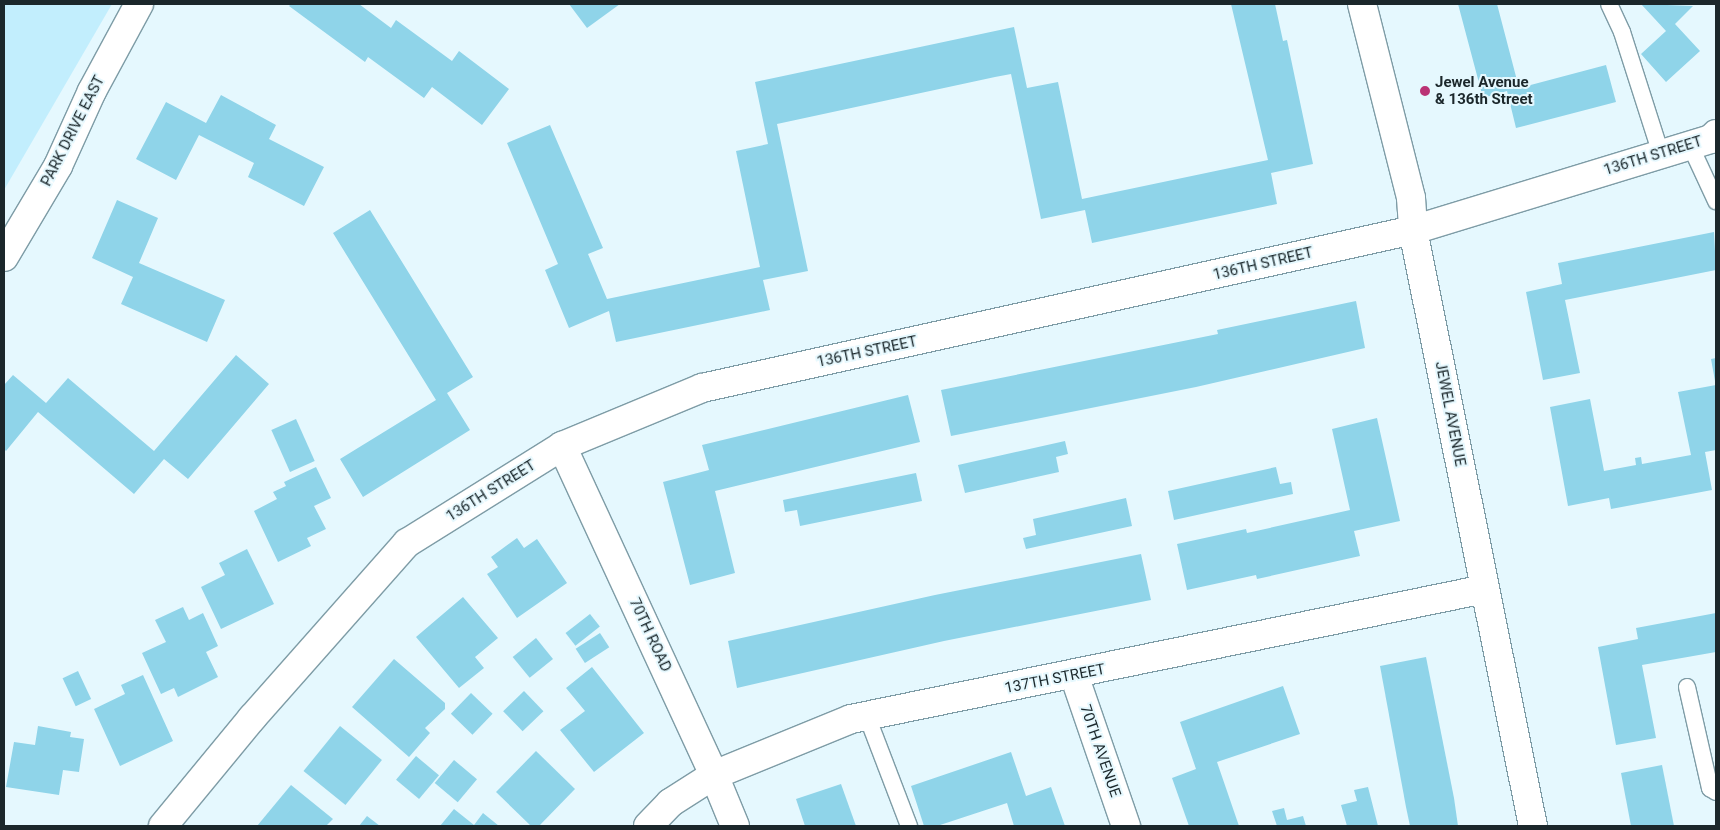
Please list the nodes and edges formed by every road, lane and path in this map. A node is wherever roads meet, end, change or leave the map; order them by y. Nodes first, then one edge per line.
1 (139, 4) edge
2 (1362, 4) edge
3 (1609, 4) edge
4 (1716, 134) edge
5 (1690, 145) junction
6 (1661, 154) junction
7 (1716, 201) edge
8 (1413, 230) junction
9 (4, 257) edge
10 (562, 446) junction
11 (1485, 589) junction
12 (1074, 675) junction
13 (1687, 688) dead end
14 (867, 716) junction
15 (714, 774) junction
16 (1716, 792) edge
17 (163, 826) edge
18 (648, 826) edge
19 (734, 826) edge
20 (909, 826) edge
21 (1126, 826) edge
22 (1533, 826) edge

1 - 9 street, PARK DRIVE EAST
2 - 8 street, JEWEL AVENUE
3 - 6 lane
4 - 5 street, 136TH STREET
5 - 6 street, 136TH STREET
5 - 7 lane
6 - 8 street, 136TH STREET
8 - 10 street, 136TH STREET
8 - 11 street, JEWEL AVENUE
10 - 15 street, 70TH ROAD
10 - 17 street, 136TH STREET
11 - 12 street, 137TH STREET
11 - 22 street, JEWEL AVENUE
12 - 14 street, 137TH STREET
12 - 21 street, 70TH AVENUE
13 - 16 lane
14 - 15 street, 137TH STREET
14 - 20 lane
15 - 18 street, 137TH STREET
15 - 19 street, 70TH ROAD

